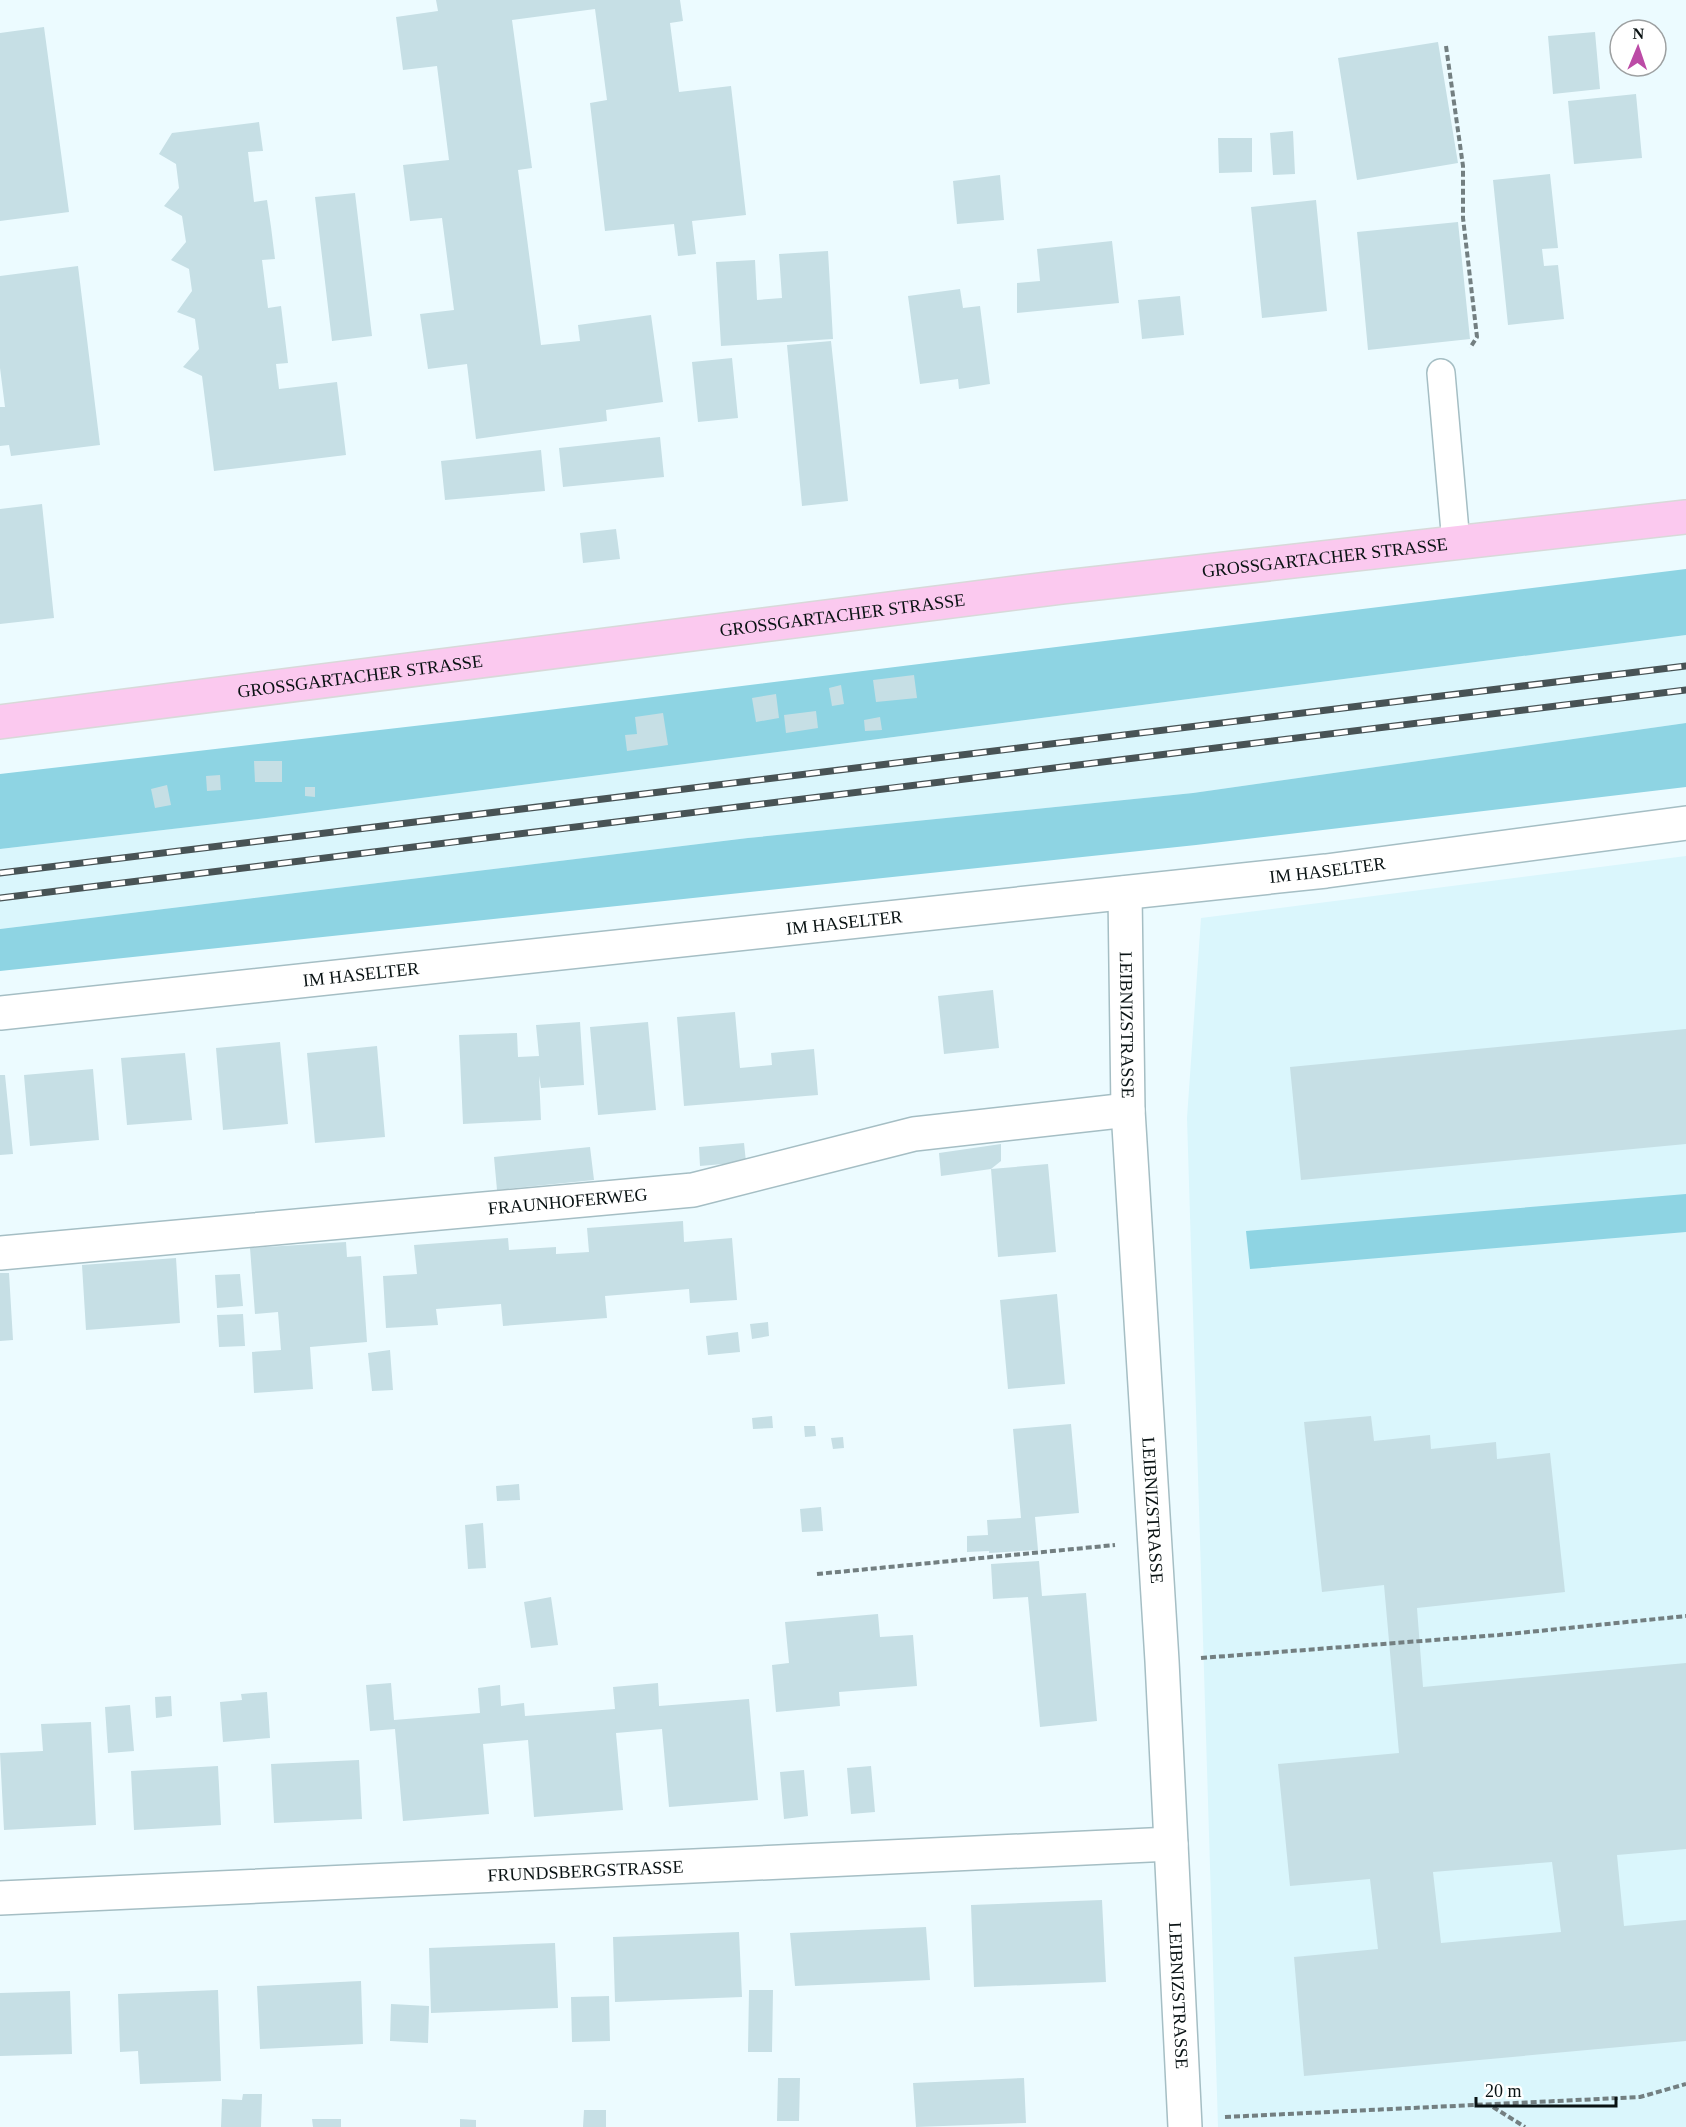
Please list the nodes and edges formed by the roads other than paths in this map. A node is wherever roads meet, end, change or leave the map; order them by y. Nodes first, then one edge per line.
1 (1441, 373) road end
2 (1686, 517) edge
3 (1456, 543) junction
4 (0, 722) edge
5 (1686, 823) edge
6 (1125, 893) junction
7 (0, 1013) edge
8 (1128, 1110) junction
9 (0, 1253) edge
10 (1171, 1844) junction
11 (0, 1898) edge
12 (1185, 2123) edge

1 - 3 lane
2 - 3 main road, GROSSGARTACHER STRASSE
3 - 4 main road, GROSSGARTACHER STRASSE
5 - 6 street, IM HASELTER
6 - 7 street, IM HASELTER
6 - 8 street, LEIBNIZSTRASSE
8 - 9 street, FRAUNHOFERWEG
8 - 10 street, LEIBNIZSTRASSE
10 - 11 street, FRUNDSBERGSTRASSE
10 - 12 street, LEIBNIZSTRASSE

